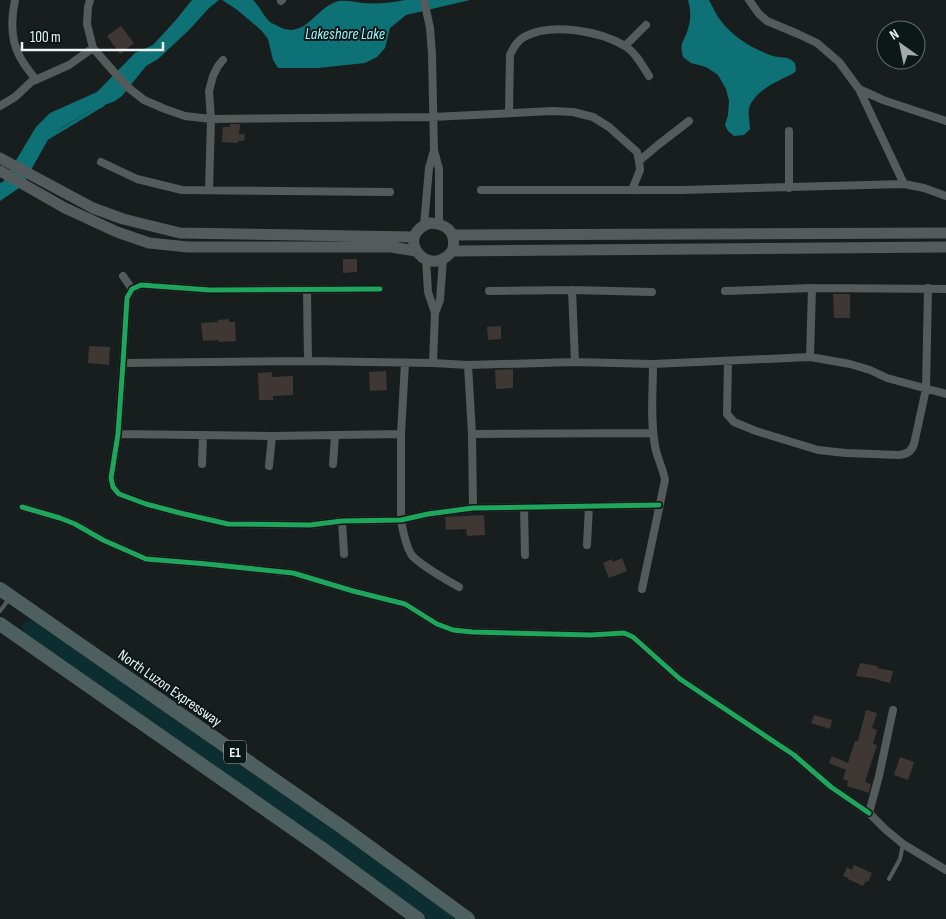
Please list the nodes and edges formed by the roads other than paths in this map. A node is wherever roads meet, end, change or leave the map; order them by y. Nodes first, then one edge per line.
1 (15, 0) edge
2 (90, 0) edge
3 (424, 0) edge
4 (749, 0) edge
5 (646, 26) dead end
6 (625, 46) junction
7 (93, 48) junction
8 (223, 60) dead end
9 (649, 76) dead end
10 (36, 80) junction
11 (859, 89) junction
12 (0, 106) edge
13 (509, 112) junction
14 (432, 117) junction
15 (210, 119) junction
16 (689, 121) dead end
17 (946, 121) edge
18 (789, 131) dead end
19 (434, 150) junction
20 (639, 161) junction
21 (101, 162) dead end
22 (3, 166) edge
23 (904, 184) junction
24 (789, 188) junction
25 (209, 190) junction
26 (481, 190) dead end
27 (632, 190) junction
28 (390, 192) dead end
29 (946, 196) edge
30 (440, 223) junction
31 (424, 225) junction
32 (946, 233) edge
33 (452, 235) junction
34 (414, 237) junction
35 (946, 247) edge
36 (416, 251) junction
37 (452, 251) junction
38 (426, 259) junction
39 (443, 260) junction
40 (123, 276) dead end
41 (812, 288) junction
42 (928, 288) junction
43 (946, 288) edge
44 (132, 289) junction
45 (380, 289) dead end
46 (307, 290) junction
47 (572, 290) junction
48 (489, 291) dead end
49 (725, 291) dead end
50 (652, 292) dead end
51 (435, 313) junction
52 (810, 357) junction
53 (728, 361) junction
54 (308, 362) junction
55 (433, 362) junction
56 (575, 362) junction
57 (123, 363) junction
58 (405, 363) junction
59 (653, 364) junction
60 (468, 365) junction
61 (926, 389) junction
62 (946, 394) edge
63 (653, 433) junction
64 (118, 434) junction
65 (401, 434) junction
66 (472, 434) junction
67 (203, 435) junction
68 (335, 435) junction
69 (272, 436) junction
70 (202, 464) dead end
71 (333, 464) dead end
72 (269, 466) dead end
73 (659, 505) junction
74 (589, 506) junction
75 (22, 507) dead end
76 (474, 508) junction
77 (524, 508) junction
78 (401, 520) junction
79 (342, 522) junction
80 (587, 545) dead end
81 (344, 554) dead end
82 (525, 555) dead end
83 (459, 587) dead end
84 (642, 589) dead end
85 (5, 593) edge
86 (0, 611) edge
87 (0, 624) edge
88 (893, 710) dead end
89 (869, 813) junction
90 (903, 844) junction
91 (946, 870) edge
92 (889, 879) dead end
93 (418, 919) edge
94 (468, 919) edge

1 - 10 street
2 - 7 street
3 - 14 street
4 - 11 street
5 - 6 street
6 - 9 street
6 - 13 street
7 - 10 street
7 - 15 street
8 - 15 street
10 - 12 street
11 - 17 street
11 - 23 street
13 - 14 street
13 - 20 street
14 - 15 street
14 - 19 street
15 - 25 street
16 - 20 street
18 - 24 street
19 - 30 street
19 - 31 street
20 - 27 street
21 - 25 street
22 - 34 street
22 - 36 street
23 - 24 street
23 - 29 street
24 - 27 street
25 - 28 street
26 - 27 street
30 - 31 street
30 - 33 street
31 - 34 street
32 - 33 street
33 - 37 street
34 - 36 street
35 - 37 street
36 - 38 street
37 - 39 street
38 - 39 street
38 - 51 street
39 - 51 street
40 - 44 street
41 - 42 street
41 - 49 street
41 - 52 street
42 - 43 street
42 - 61 street
44 - 46 street
44 - 57 street
45 - 46 street
46 - 54 street
47 - 48 street
47 - 50 street
47 - 56 street
51 - 55 street
52 - 53 street
52 - 61 street
53 - 59 street
53 - 61 street
54 - 57 street
54 - 58 street
55 - 58 street
55 - 60 street
56 - 59 street
56 - 60 street
57 - 64 street
58 - 65 street
59 - 63 street
60 - 66 street
61 - 62 street
63 - 66 street
63 - 73 street
64 - 67 street
64 - 79 street
65 - 68 street
65 - 78 street
66 - 76 street
67 - 69 street
67 - 70 street
68 - 69 street
68 - 71 street
69 - 72 street
73 - 74 street
73 - 84 street
74 - 77 street
74 - 80 street
75 - 89 street
76 - 77 street
76 - 78 street
77 - 82 street
78 - 79 street
78 - 83 street
79 - 81 street
85 - 86 lane
85 - 94 highway, North Luzon Expressway / E1
87 - 93 highway, E1
88 - 89 street
89 - 90 street
90 - 91 street
90 - 92 lane

